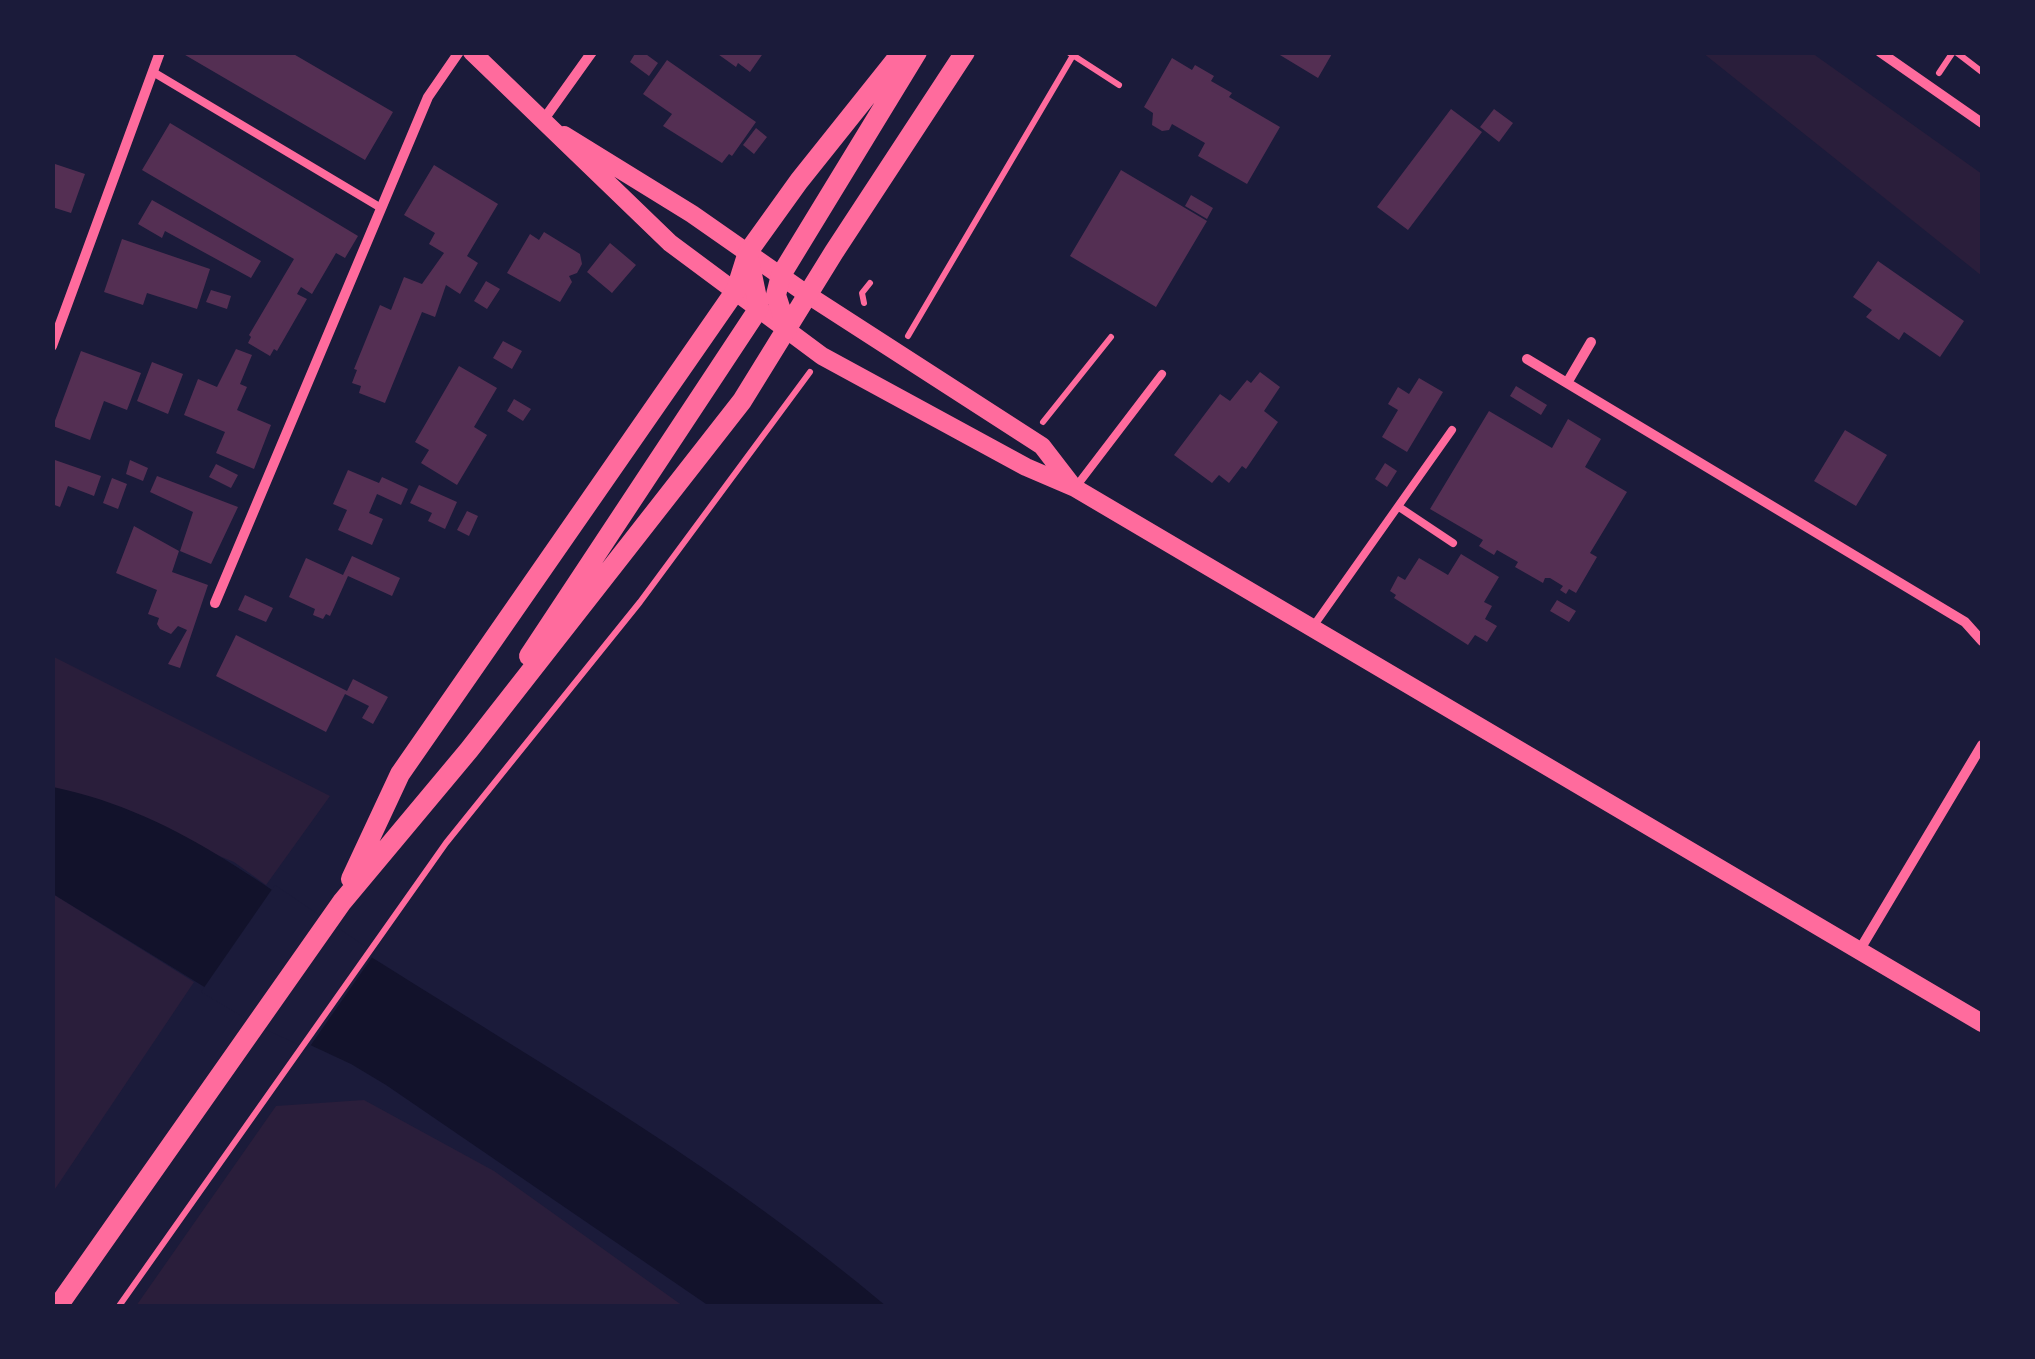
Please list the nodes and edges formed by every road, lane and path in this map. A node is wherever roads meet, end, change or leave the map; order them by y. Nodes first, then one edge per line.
1 (160, 52) edge
2 (459, 52) edge
3 (472, 52) edge
4 (592, 52) edge
5 (902, 52) edge
6 (917, 52) edge
7 (966, 52) edge
8 (1880, 52) edge
9 (1956, 52) edge
10 (1072, 54) edge
11 (153, 72) junction
12 (1982, 72) edge
13 (1119, 84) dead end
14 (1982, 122) edge
15 (542, 123) junction
16 (381, 208) junction
17 (748, 252) junction
18 (781, 275) junction
19 (736, 290) junction
20 (808, 295) junction
21 (759, 308) junction
22 (787, 328) junction
23 (1111, 337) dead end
24 (1591, 342) dead end
25 (52, 346) edge
26 (897, 354) junction
27 (1527, 359) dead end
28 (1162, 374) dead end
29 (1567, 383) junction
30 (795, 393) dead end
31 (1452, 430) dead end
32 (1030, 439) junction
33 (1075, 488) junction
34 (1400, 507) junction
35 (1453, 542) dead end
36 (216, 603) dead end
37 (1312, 628) junction
38 (1982, 641) edge
39 (1982, 745) edge
40 (469, 750) junction
41 (338, 908) junction
42 (1860, 951) junction
43 (1982, 1023) edge
44 (58, 1306) edge
45 (119, 1306) edge

1 - 11 street
2 - 16 street
3 - 15 street
4 - 15 street
5 - 17 main road
6 - 18 main road
7 - 20 main road
8 - 14 street
9 - 12 path
10 - 13 path
10 - 26 path
11 - 16 lane
11 - 25 street
15 - 17 street
15 - 19 street
16 - 36 street
17 - 18 street
17 - 19 main road
17 - 21 main road
18 - 20 street
18 - 22 main road
19 - 21 street
19 - 41 main road
20 - 22 main road
20 - 26 street
21 - 22 street
21 - 40 main road
22 - 33 street
22 - 40 main road
23 - 32 path
24 - 29 street
26 - 32 street
27 - 29 street
28 - 33 lane
29 - 38 street
30 - 45 path
31 - 34 lane
32 - 33 street
33 - 37 street
34 - 35 lane
34 - 37 lane
37 - 42 street
39 - 42 street
40 - 41 main road
41 - 44 main road
42 - 43 street

